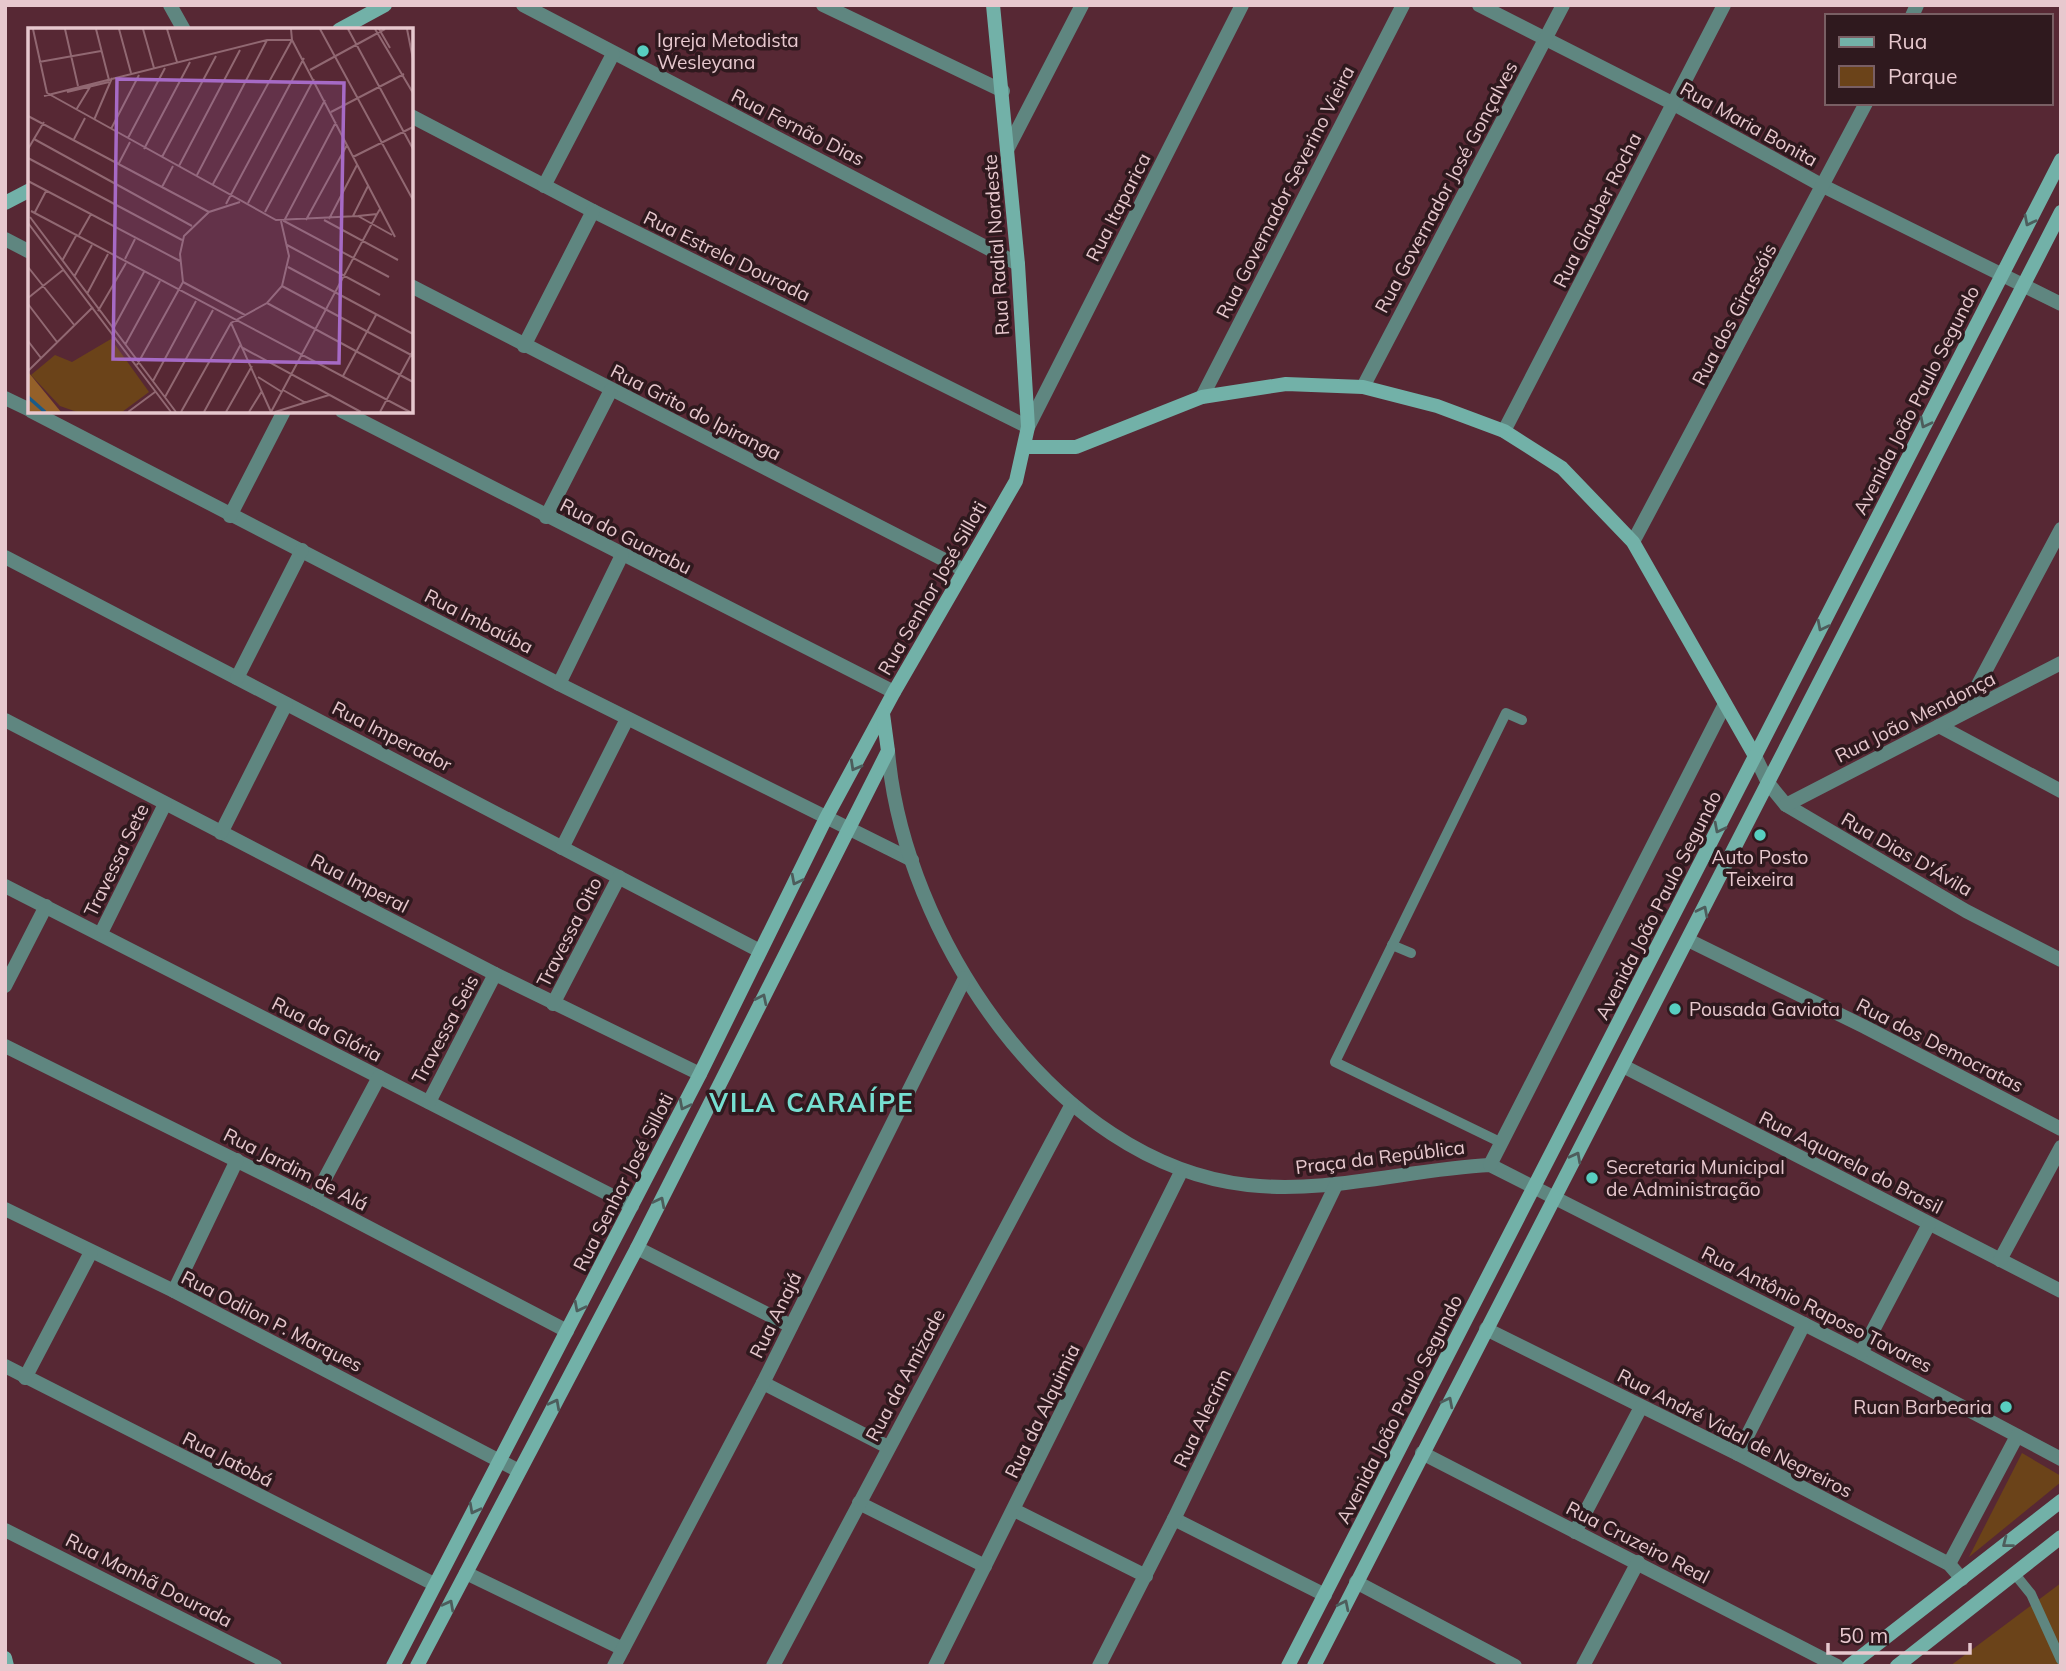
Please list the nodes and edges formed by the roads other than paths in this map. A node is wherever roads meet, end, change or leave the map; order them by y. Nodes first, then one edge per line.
1 (170, 5) edge
2 (385, 5) edge
3 (523, 5) edge
4 (823, 5) edge
5 (993, 5) edge
6 (1082, 5) edge
7 (1242, 5) edge
8 (1403, 5) edge
9 (1479, 5) edge
10 (1563, 5) edge
11 (1724, 5) edge
12 (183, 28) edge
13 (343, 28) edge
14 (1544, 40) junction
15 (613, 54) junction
16 (1003, 91) junction
17 (1674, 104) junction
18 (1865, 105) edge
19 (413, 117) edge
20 (1008, 148) junction
21 (2061, 160) edge
22 (544, 186) junction
23 (1823, 186) junction
24 (28, 191) edge
25 (5, 203) edge
26 (593, 211) junction
27 (2061, 212) edge
28 (5, 239) edge
29 (28, 250) edge
30 (1018, 264) junction
31 (2002, 273) junction
32 (2025, 285) junction
33 (413, 287) edge
34 (2061, 304) edge
35 (524, 346) junction
36 (1363, 387) junction
37 (611, 390) junction
38 (1202, 397) junction
39 (5, 398) edge
40 (28, 410) edge
41 (34, 413) edge
42 (283, 413) edge
43 (345, 413) edge
44 (1028, 427) junction
45 (1504, 431) junction
46 (1026, 447) junction
47 (1016, 481) joint
48 (230, 516) junction
49 (546, 517) junction
50 (2061, 529) edge
51 (1633, 542) junction
52 (302, 551) junction
53 (622, 555) junction
54 (5, 556) edge
55 (964, 570) junction
56 (2061, 663) edge
57 (237, 678) junction
58 (559, 684) junction
59 (894, 692) junction
60 (286, 704) junction
61 (1726, 704) junction
62 (1963, 713) junction
63 (883, 714) junction
64 (627, 719) junction
65 (5, 720) edge
66 (1522, 720) dead end
67 (1939, 726) junction
68 (888, 751) junction
69 (1755, 756) junction
70 (1768, 783) junction
71 (2061, 791) edge
72 (165, 804) junction
73 (1786, 805) junction
74 (826, 818) junction
75 (848, 830) junction
76 (221, 833) junction
77 (562, 848) junction
78 (912, 860) junction
79 (619, 877) junction
80 (5, 886) edge
81 (46, 906) junction
82 (101, 933) junction
83 (1688, 940) junction
84 (1392, 945) junction
85 (760, 951) junction
86 (1411, 953) dead end
87 (2061, 960) edge
88 (495, 974) junction
89 (965, 978) junction
90 (5, 986) edge
91 (553, 1004) junction
92 (5, 1046) edge
93 (1623, 1066) junction
94 (700, 1074) junction
95 (379, 1077) junction
96 (429, 1102) junction
97 (1072, 1104) junction
98 (2061, 1129) edge
99 (1502, 1143) junction
100 (2061, 1147) edge
101 (237, 1160) junction
102 (1490, 1165) junction
103 (1181, 1172) junction
104 (1336, 1185) junction
105 (1535, 1186) junction
106 (1555, 1196) junction
107 (314, 1199) junction
108 (632, 1206) junction
109 (5, 1209) edge
110 (1929, 1224) junction
111 (637, 1248) junction
112 (91, 1252) junction
113 (2000, 1260) junction
114 (174, 1291) junction
115 (2061, 1291) edge
116 (1804, 1324) junction
117 (791, 1326) junction
118 (1486, 1329) junction
119 (567, 1331) junction
120 (1861, 1353) junction
121 (6, 1368) edge
122 (25, 1378) junction
123 (763, 1382) junction
124 (1641, 1407) junction
125 (2017, 1436) junction
126 (888, 1447) junction
127 (1422, 1453) junction
128 (1738, 1454) junction
129 (2061, 1458) edge
130 (500, 1461) junction
131 (519, 1471) junction
132 (2061, 1501) edge
133 (859, 1503) junction
134 (1014, 1510) junction
135 (1174, 1519) junction
136 (5, 1530) edge
137 (1575, 1532) junction
138 (2061, 1537) edge
139 (1638, 1562) junction
140 (1949, 1564) junction
141 (985, 1566) junction
142 (466, 1573) junction
143 (2014, 1573) junction
144 (1146, 1576) junction
145 (1962, 1579) junction
146 (1356, 1582) junction
147 (434, 1584) junction
148 (1325, 1595) junction
149 (623, 1649) junction
150 (5, 1658) edge
151 (2061, 1660) edge
152 (7, 1666) edge
153 (275, 1666) edge
154 (393, 1666) edge
155 (417, 1666) edge
156 (614, 1666) edge
157 (773, 1666) edge
158 (935, 1666) edge
159 (1099, 1666) edge
160 (1288, 1666) edge
161 (1314, 1666) edge
162 (1515, 1666) edge
163 (1583, 1666) edge
164 (1837, 1666) edge
165 (1849, 1666) edge
166 (1897, 1666) edge

1 - 12 street
2 - 13 street
3 - 15 street, Rua Fernão Dias
4 - 16 street
5 - 16 street, Rua Radial Nordeste
6 - 20 street
7 - 44 street, Rua Itaparica
8 - 38 street, Rua Governador Severino Vieira
9 - 14 street, Rua Maria Bonita
10 - 14 street, Rua Governador José Gonçalves
11 - 17 street, Rua Glauber Rocha
14 - 17 street, Rua Maria Bonita
14 - 36 street, Rua Governador José Gonçalves
15 - 22 street
15 - 30 street, Rua Fernão Dias
16 - 20 street, Rua Radial Nordeste
17 - 23 street, Rua Maria Bonita
17 - 45 street, Rua Glauber Rocha
18 - 23 street, Rua dos Girassóis
19 - 22 street, Rua Estrela Dourada
20 - 30 street, Rua Radial Nordeste
21 -> 31 street, Avenida João Paulo Segundo
22 - 26 street, Rua Estrela Dourada
23 - 31 street, Rua Maria Bonita
23 - 51 street, Rua dos Girassóis
24 - 25 street
26 - 35 street
26 - 44 street, Rua Estrela Dourada
27 - 32 street, Avenida João Paulo Segundo
28 - 29 street
30 - 44 street, Rua Radial Nordeste
31 - 32 street, Rua Maria Bonita
31 -> 69 street, Avenida João Paulo Segundo
32 - 34 street
32 - 70 street, Avenida João Paulo Segundo
33 - 35 street, Rua Grito do Ipiranga
35 - 37 street, Rua Grito do Ipiranga
36 - 38 street
36 - 45 street
37 - 49 street
37 - 55 street, Rua Grito do Ipiranga
38 - 46 street
39 - 40 street, Rua Imbaúba
41 - 48 street, Rua Imbaúba
42 - 48 street
43 - 49 street, Rua do Guarabu
44 - 46 street, Rua Radial Nordeste
45 - 51 street
46 - 47 street, Rua Radial Nordeste
47 - 55 street, Rua Senhor José Silloti
48 - 52 street, Rua Imbaúba
49 - 53 street, Rua do Guarabu
50 - 62 street
51 - 61 street
52 - 57 street
52 - 58 street, Rua Imbaúba
53 - 58 street
53 - 59 street, Rua do Guarabu
54 - 57 street, Rua Imperador
55 - 59 street, Rua Senhor José Silloti
56 - 62 street, Rua João Mendonça
57 - 60 street, Rua Imperador
58 - 64 street, Rua Imbaúba
59 - 63 street, Rua Senhor José Silloti
60 - 76 street
60 - 77 street, Rua Imperador
61 - 69 street
61 - 99 street, Praça da República
62 - 67 street, Rua João Mendonça
63 - 68 street
63 -> 74 street, Rua Senhor José Silloti
64 - 74 street, Rua Imbaúba
64 - 77 street
65 - 72 street, Rua Imperal
66 - 84 lane
67 - 71 street
67 - 73 street, Rua João Mendonça
68 - 75 street
68 - 78 street, Praça da República
69 - 70 street, Rua Dias D'Ávila
69 -> 105 street, Avenida João Paulo Segundo
70 - 73 street, Rua Dias D'Ávila
83 -> 70 street, Avenida João Paulo Segundo
72 - 76 street, Rua Imperal
72 - 82 street, Travessa Sete
73 - 87 street, Rua Dias D'Ávila
74 - 75 street, Rua Imbaúba
74 -> 85 street, Rua Senhor José Silloti
75 - 78 street, Rua Imbaúba
111 -> 75 street
76 - 88 street, Rua Imperal
77 - 79 street, Rua Imperador
78 - 89 street, Praça da República
79 - 85 street, Rua Imperador
79 - 91 street, Travessa Oito
80 - 81 street, Rua da Glória
81 - 82 street, Rua da Glória
81 - 90 street
82 - 95 street, Rua da Glória
83 - 93 street, Avenida João Paulo Segundo
83 - 98 street, Rua dos Democratas
84 - 86 lane
84 - 99 lane
85 - 94 street, Rua Senhor José Silloti
88 - 91 street, Rua Imperal
88 - 96 street, Travessa Seis
89 - 97 street, Praça da República
89 - 117 street, Rua Anajá
91 - 94 street, Rua Imperal
92 - 101 street, Rua Jardim de Alá
106 -> 93 street, Avenida João Paulo Segundo
93 - 110 street, Rua Aquarela do Brasil
94 -> 108 street, Rua Senhor José Silloti
95 - 96 street, Rua da Glória
95 - 107 street
96 - 108 street, Rua da Glória
97 - 103 street, Praça da República
97 - 126 street, Rua da Amizade
99 - 102 street, Praça da República
100 - 113 street
101 - 107 street, Rua Jardim de Alá
101 - 114 street
102 - 104 street, Praça da República
102 - 105 street, Praça da República
103 - 104 street, Praça da República
103 - 134 street, Rua da Alquimia
104 - 135 street, Rua Alecrim
105 - 106 street, Praça da República
105 - 148 street, Avenida João Paulo Segundo
106 - 116 street, Rua Antônio Raposo Tavares
106 - 118 street, Avenida João Paulo Segundo
107 - 119 street, Rua Jardim de Alá
108 -> 119 street, Rua Senhor José Silloti
109 - 112 street, Rua Odilon P. Marques
110 - 113 street, Rua Aquarela do Brasil
110 - 120 street
111 - 117 street
131 -> 111 street
112 - 114 street, Rua Odilon P. Marques
112 - 122 street
113 - 115 street, Rua Aquarela do Brasil
114 - 130 street, Rua Odilon P. Marques
116 - 120 street, Rua Antônio Raposo Tavares
116 - 128 street
117 - 123 street, Rua Anajá
118 - 124 street, Rua André Vidal de Negreiros
127 -> 118 street, Avenida João Paulo Segundo
119 - 130 street, Rua Senhor José Silloti
120 - 125 street, Rua Antônio Raposo Tavares
121 - 122 street, Rua Jatobá
122 - 147 street, Rua Jatobá
123 - 126 street
123 - 149 street, Rua Anajá
124 - 128 street, Rua André Vidal de Negreiros
124 - 137 street
125 - 129 street, Rua Antônio Raposo Tavares
125 - 140 street
126 - 133 street, Rua da Amizade
127 - 137 street, Rua Cruzeiro Real
127 - 146 street, Avenida João Paulo Segundo
128 - 140 street, Rua André Vidal de Negreiros
130 - 131 street, Rua Odilon P. Marques
130 -> 147 street, Rua Senhor José Silloti
131 - 142 street
132 -> 145 street
133 - 141 street
133 - 157 street, Rua da Amizade
134 - 141 street, Rua da Alquimia
134 - 144 street
135 - 144 street, Rua Alecrim
135 - 148 street
136 - 153 street, Rua Manhã Dourada
137 - 139 street, Rua Cruzeiro Real
138 - 143 street
139 - 163 street
139 - 164 street, Rua Cruzeiro Real
140 - 145 street, Rua André Vidal de Negreiros
141 - 158 street, Rua da Alquimia
142 - 149 street
155 -> 142 street
143 - 151 lane
143 - 166 street
144 - 159 street, Rua Alecrim
145 - 165 street
161 -> 146 street, Avenida João Paulo Segundo
146 - 162 street
147 - 154 street, Rua Senhor José Silloti
148 - 160 street, Avenida João Paulo Segundo
149 - 156 street, Rua Anajá
150 - 152 street

